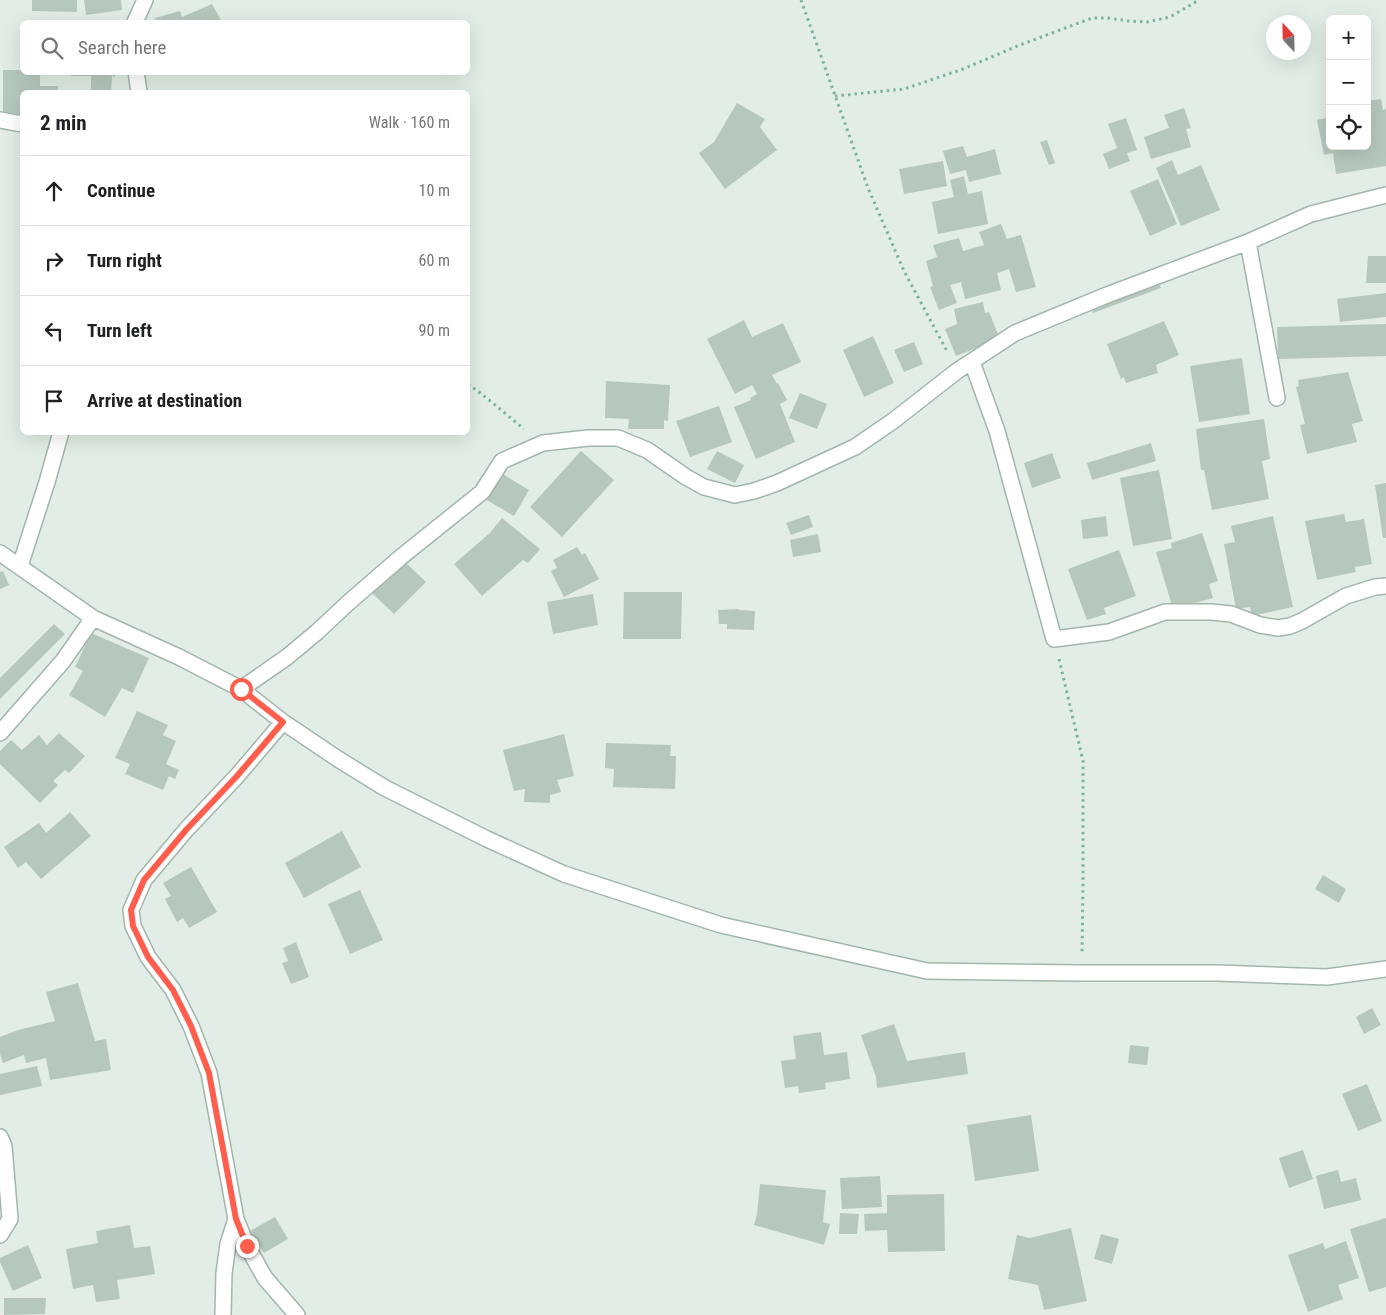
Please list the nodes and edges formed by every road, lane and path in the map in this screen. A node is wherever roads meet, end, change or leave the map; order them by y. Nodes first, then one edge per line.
1 (145, 0) edge
2 (801, 0) edge
3 (1199, 0) edge
4 (136, 20) edge
5 (137, 75) edge
6 (140, 90) edge
7 (835, 96) junction
8 (0, 120) edge
9 (20, 124) edge
10 (1386, 195) edge
11 (1248, 242) junction
12 (972, 362) junction
13 (958, 371) junction
14 (470, 385) edge
15 (1277, 398) dead end
16 (60, 435) edge
17 (543, 443) junction
18 (0, 553) edge
19 (20, 566) junction
20 (1386, 586) edge
21 (93, 618) junction
22 (1054, 639) junction
23 (241, 689) junction
24 (283, 722) junction
25 (0, 733) edge
26 (1386, 970) edge
27 (1081, 973) junction
28 (0, 1137) edge
29 (236, 1219) junction
30 (0, 1235) edge
31 (223, 1315) edge
32 (297, 1315) edge

1 - 4 street
2 - 7 path
3 - 7 path
5 - 6 street
7 - 13 path
8 - 9 street
10 - 11 street
11 - 12 street
11 - 15 street
12 - 13 street
12 - 22 street
13 - 17 street
14 - 17 path
16 - 19 street
17 - 23 street
18 - 19 street
19 - 21 street
20 - 22 street
21 - 23 street
21 - 25 street
22 - 27 path
23 - 24 street
24 - 27 street
24 - 29 street
26 - 27 street
28 - 30 street
29 - 31 street
29 - 32 street

